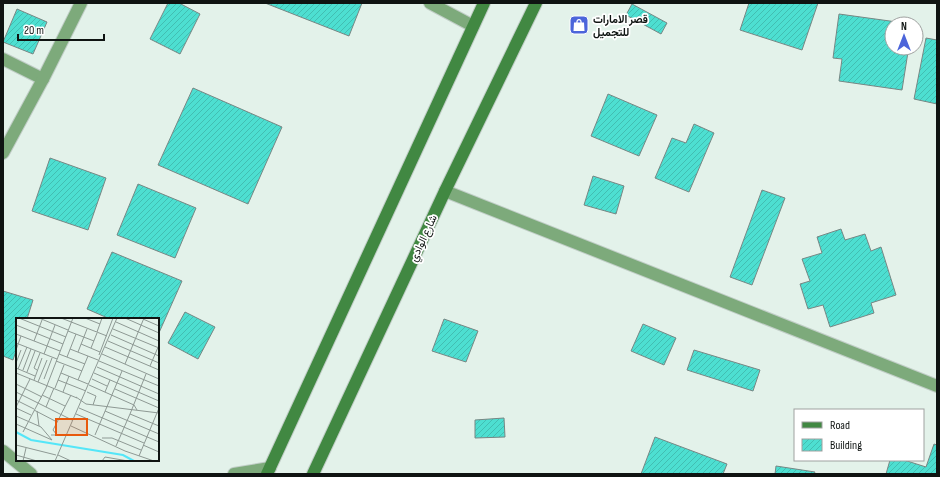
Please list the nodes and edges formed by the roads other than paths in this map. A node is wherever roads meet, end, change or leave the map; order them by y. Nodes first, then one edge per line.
1 (81, 3) edge
2 (430, 3) edge
3 (484, 3) edge
4 (536, 3) edge
5 (473, 26) junction
6 (3, 59) edge
7 (43, 79) junction
8 (3, 153) edge
9 (445, 191) junction
10 (937, 386) edge
11 (3, 452) edge
12 (268, 471) edge
13 (31, 474) edge
14 (234, 474) edge
15 (313, 474) edge

1 - 7 street
2 - 5 street
3 - 5 main road
4 - 9 main road, شارع الوادي
5 - 12 main road
6 - 7 street
7 - 8 street
9 - 10 street
9 - 15 main road, شارع الوادي
11 - 13 street
12 - 14 street

